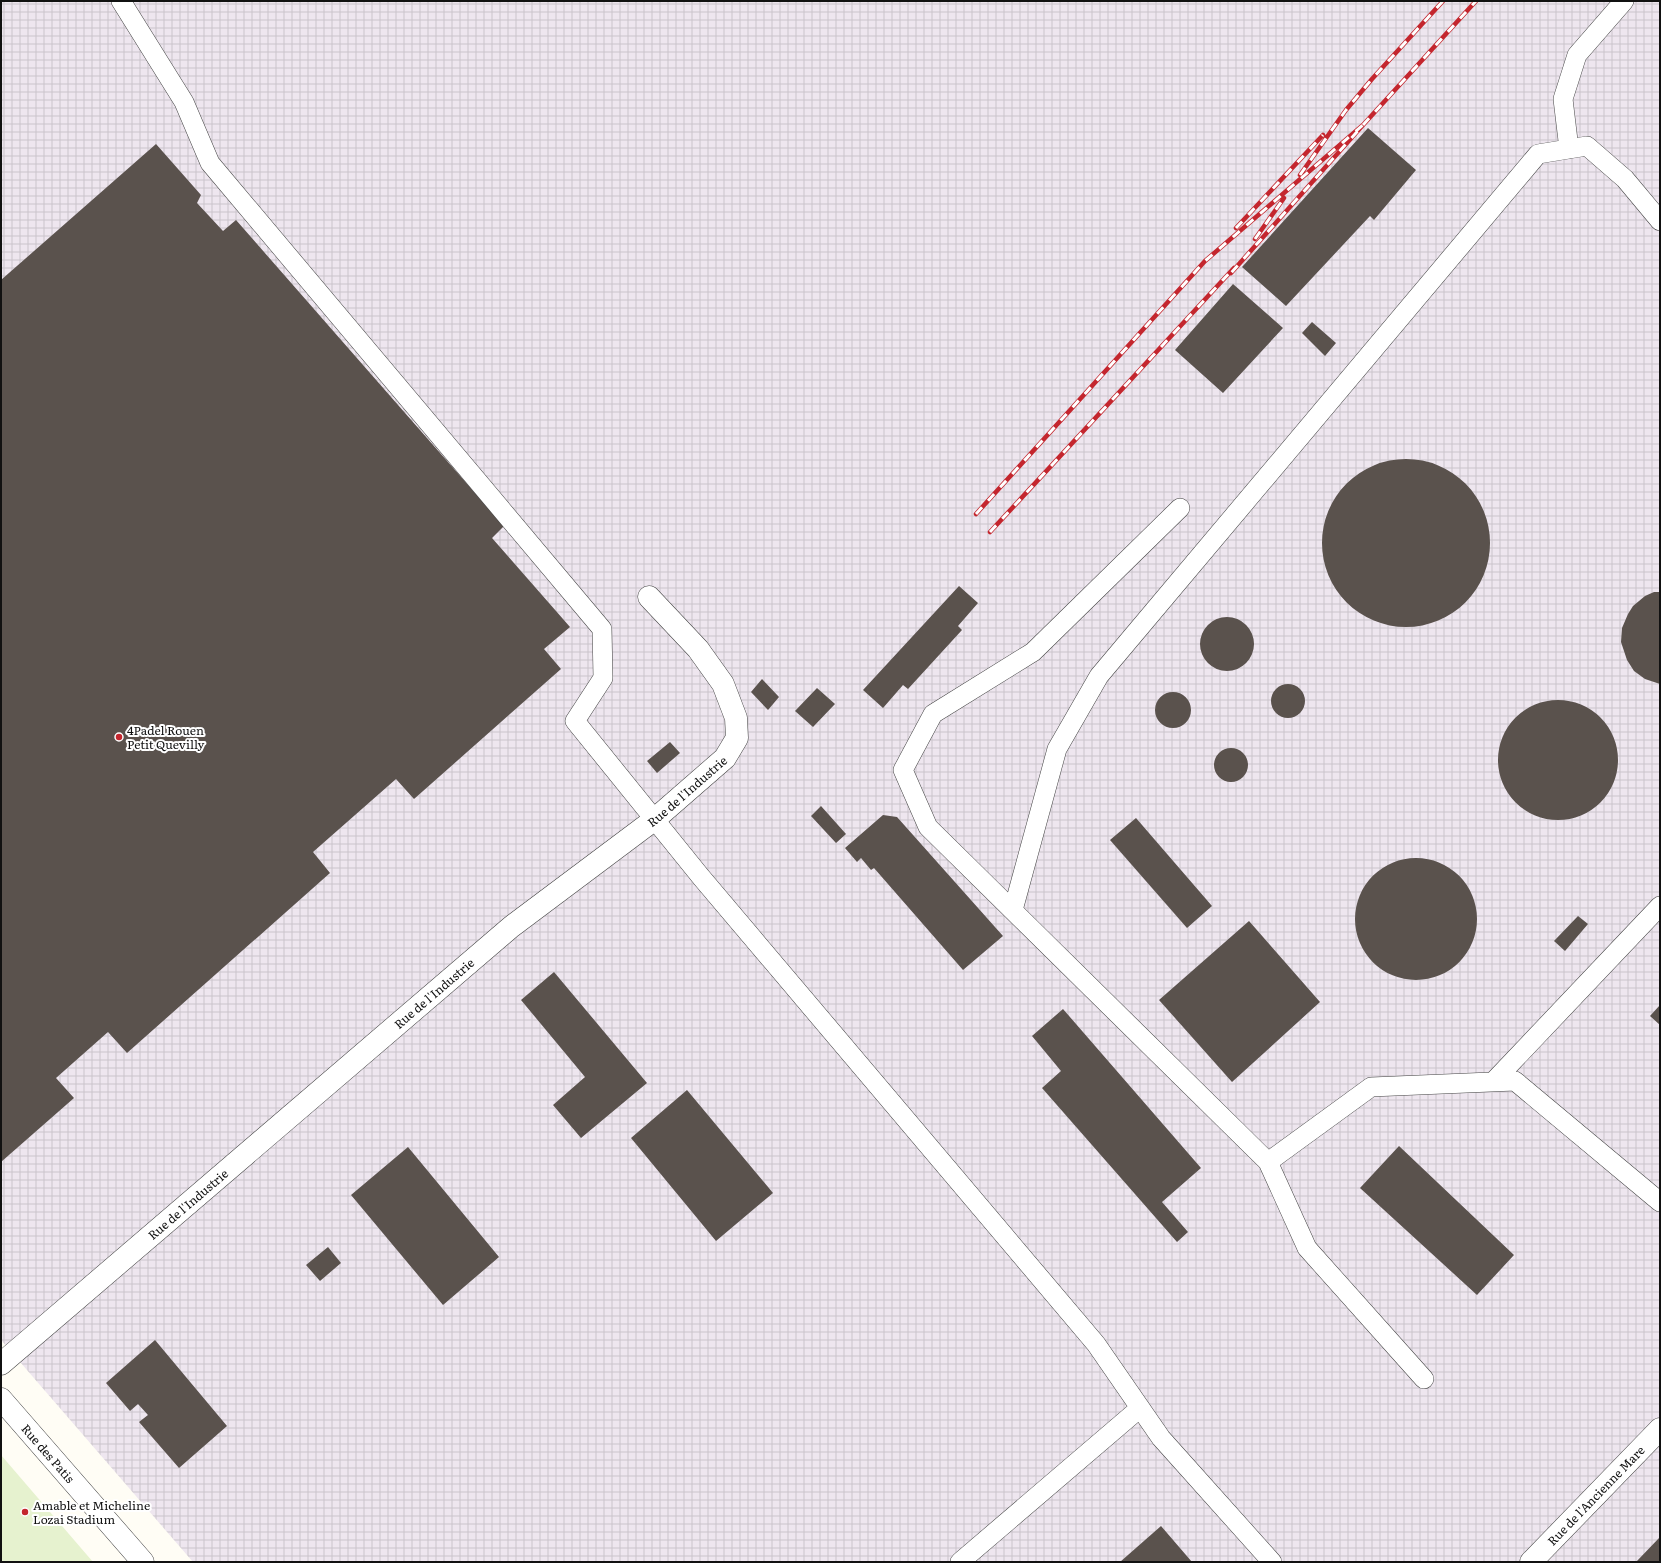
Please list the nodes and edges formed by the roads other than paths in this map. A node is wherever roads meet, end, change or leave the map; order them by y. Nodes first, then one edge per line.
1 (121, 1) edge
2 (1624, 1) edge
3 (1569, 149) junction
4 (1660, 222) edge
5 (1180, 508) dead end
6 (649, 597) dead end
7 (655, 818) junction
8 (1660, 906) edge
9 (1013, 910) junction
10 (1493, 1082) junction
11 (1268, 1162) junction
12 (1658, 1196) edge
13 (1, 1364) edge
14 (1424, 1379) dead end
15 (1, 1399) edge
16 (1140, 1408) junction
17 (1660, 1429) edge
18 (143, 1562) edge
19 (960, 1562) edge
20 (1272, 1562) edge
21 (1531, 1562) edge

1 - 7 lane
2 - 3 lane
3 - 4 lane
3 - 9 lane
5 - 9 lane
6 - 7 street, Rue de l'Industrie
7 - 13 street, Rue de l'Industrie
7 - 16 lane
8 - 10 lane
9 - 11 lane
10 - 11 lane
10 - 12 lane
11 - 14 lane
15 - 18 street, Rue des Patis
16 - 19 lane
16 - 20 lane
17 - 21 street, Rue de l'Ancienne Mare

